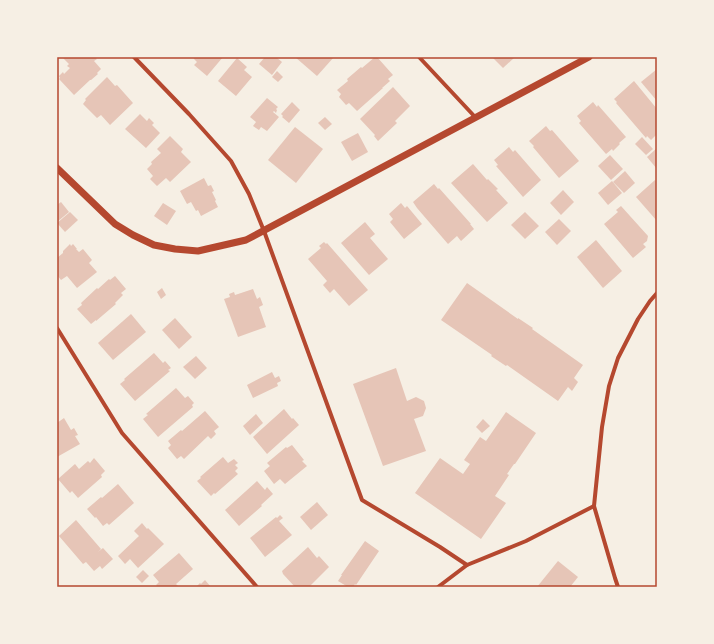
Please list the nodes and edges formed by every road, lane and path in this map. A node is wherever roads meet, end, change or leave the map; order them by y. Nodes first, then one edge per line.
1 (134, 57) edge
2 (419, 57) edge
3 (589, 57) edge
4 (476, 118) junction
5 (57, 168) edge
6 (264, 231) junction
7 (657, 293) edge
8 (57, 328) edge
9 (594, 506) junction
10 (467, 565) junction
11 (256, 587) edge
12 (438, 587) edge
13 (618, 587) edge

1 - 6 street
2 - 4 street
3 - 4 street
4 - 6 street
5 - 6 street
6 - 10 street
7 - 9 street
8 - 11 street
9 - 10 street
9 - 13 street
10 - 12 street

